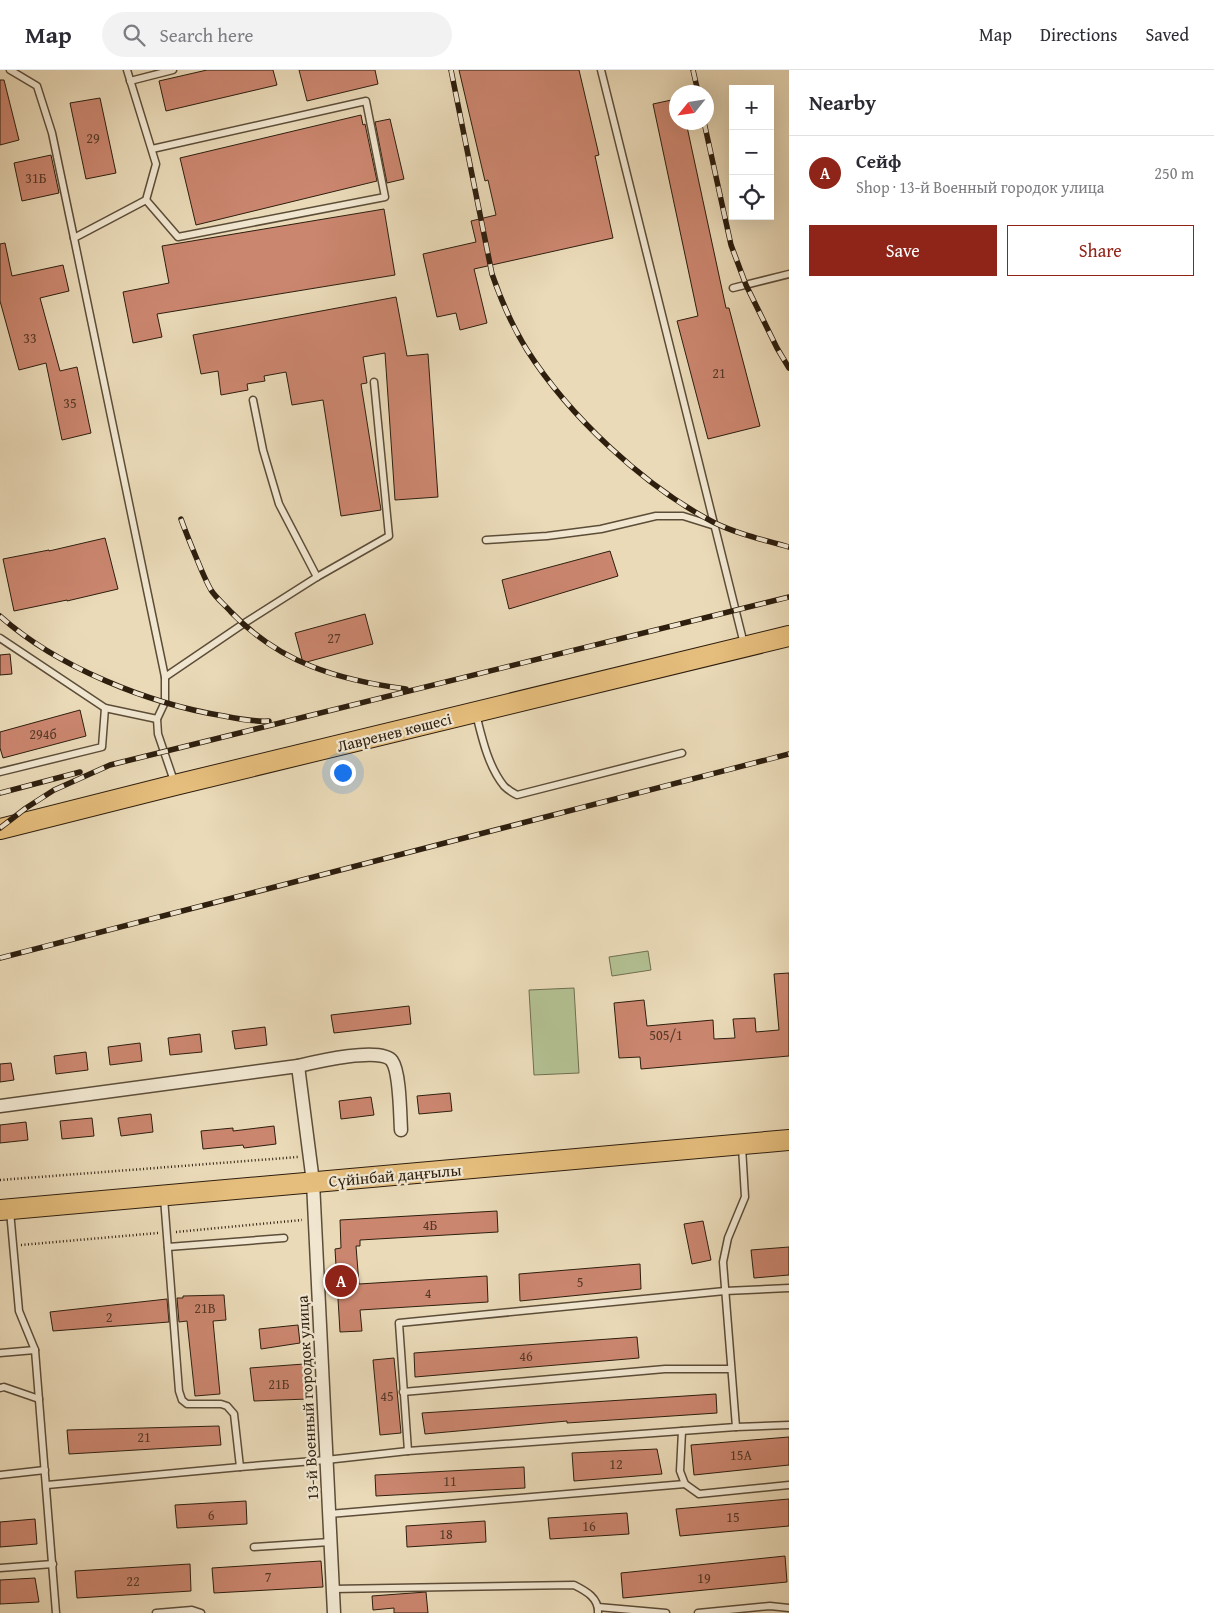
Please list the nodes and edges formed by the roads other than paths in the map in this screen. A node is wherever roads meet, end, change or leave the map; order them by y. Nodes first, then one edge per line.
1 (10, 70) edge
2 (127, 70) edge
3 (173, 70) edge
4 (602, 70) edge
5 (130, 81) junction
6 (152, 149) junction
7 (146, 200) junction
8 (74, 238) junction
9 (789, 274) edge
10 (733, 288) dead end
11 (374, 382) dead end
12 (253, 400) dead end
13 (715, 526) junction
14 (486, 540) dead end
15 (317, 577) junction
16 (789, 636) edge
17 (0, 638) edge
18 (745, 647) junction
19 (165, 677) junction
20 (105, 708) junction
21 (475, 712) junction
22 (157, 719) junction
23 (682, 753) dead end
24 (0, 772) edge
25 (176, 785) junction
26 (0, 829) edge
27 (298, 1066) junction
28 (0, 1106) edge
29 (401, 1130) dead end
30 (789, 1140) edge
31 (742, 1144) junction
32 (313, 1182) junction
33 (163, 1195) junction
34 (5, 1209) edge
35 (284, 1238) dead end
36 (168, 1247) junction
37 (789, 1288) edge
38 (725, 1291) junction
39 (35, 1350) junction
40 (0, 1353) edge
41 (730, 1369) junction
42 (0, 1388) edge
43 (403, 1392) junction
44 (39, 1399) junction
45 (789, 1425) edge
46 (736, 1427) junction
47 (682, 1431) junction
48 (408, 1451) junction
49 (326, 1460) junction
50 (240, 1467) junction
51 (46, 1470) junction
52 (0, 1475) edge
53 (685, 1484) junction
54 (47, 1485) junction
55 (789, 1485) edge
56 (329, 1514) junction
57 (330, 1542) junction
58 (254, 1547) dead end
59 (53, 1564) junction
60 (0, 1568) edge
61 (332, 1588) junction
62 (789, 1608) edge
63 (598, 1610) edge
64 (56, 1613) edge
65 (156, 1613) edge
66 (201, 1613) edge
67 (334, 1613) edge
68 (666, 1613) edge
69 (698, 1613) edge

1 - 8 lane
2 - 5 lane
3 - 5 lane
4 - 13 lane
5 - 6 lane
6 - 7 lane
6 - 7 lane
7 - 8 lane
8 - 19 lane
9 - 10 lane
11 - 15 lane
12 - 15 lane
13 - 14 lane
13 - 18 lane
15 - 19 lane
16 - 18 main road, Лавренев көшесі
17 - 20 lane
18 - 21 main road, Лавренев көшесі
19 - 22 lane
20 - 22 lane
20 - 24 lane
21 - 23 lane
21 - 25 main road, Лавренев көшесі
22 - 25 lane
25 - 26 main road, Лавренев көшесі
27 - 28 street
27 - 29 street
27 - 32 street, 13-й Военный городок улица
30 - 31 main road, Сүйінбай даңғылы
31 - 32 main road, Сүйінбай даңғылы
31 - 38 lane
32 - 33 main road, Сүйінбай даңғылы
32 - 49 street, 13-й Военный городок улица
33 - 34 main road, Сүйінбай даңғылы
33 - 36 lane
34 - 39 lane
35 - 36 lane
36 - 50 lane
37 - 38 lane
38 - 41 lane
38 - 43 lane
39 - 40 lane
39 - 44 lane
41 - 43 lane
41 - 46 lane
42 - 44 lane
43 - 48 lane
44 - 51 lane
45 - 46 lane
46 - 47 lane
47 - 48 lane
47 - 53 lane
48 - 49 lane
49 - 50 lane
49 - 56 street, 13-й Военный городок улица
50 - 54 lane
51 - 52 lane
51 - 54 lane
53 - 55 lane
53 - 56 lane
54 - 59 lane
56 - 57 street, 13-й Военный городок улица
57 - 58 lane
57 - 61 street, 13-й Военный городок улица
59 - 60 lane
59 - 64 lane
61 - 63 lane
61 - 67 street, 13-й Военный городок улица
62 - 69 lane
63 - 68 lane
65 - 66 lane

